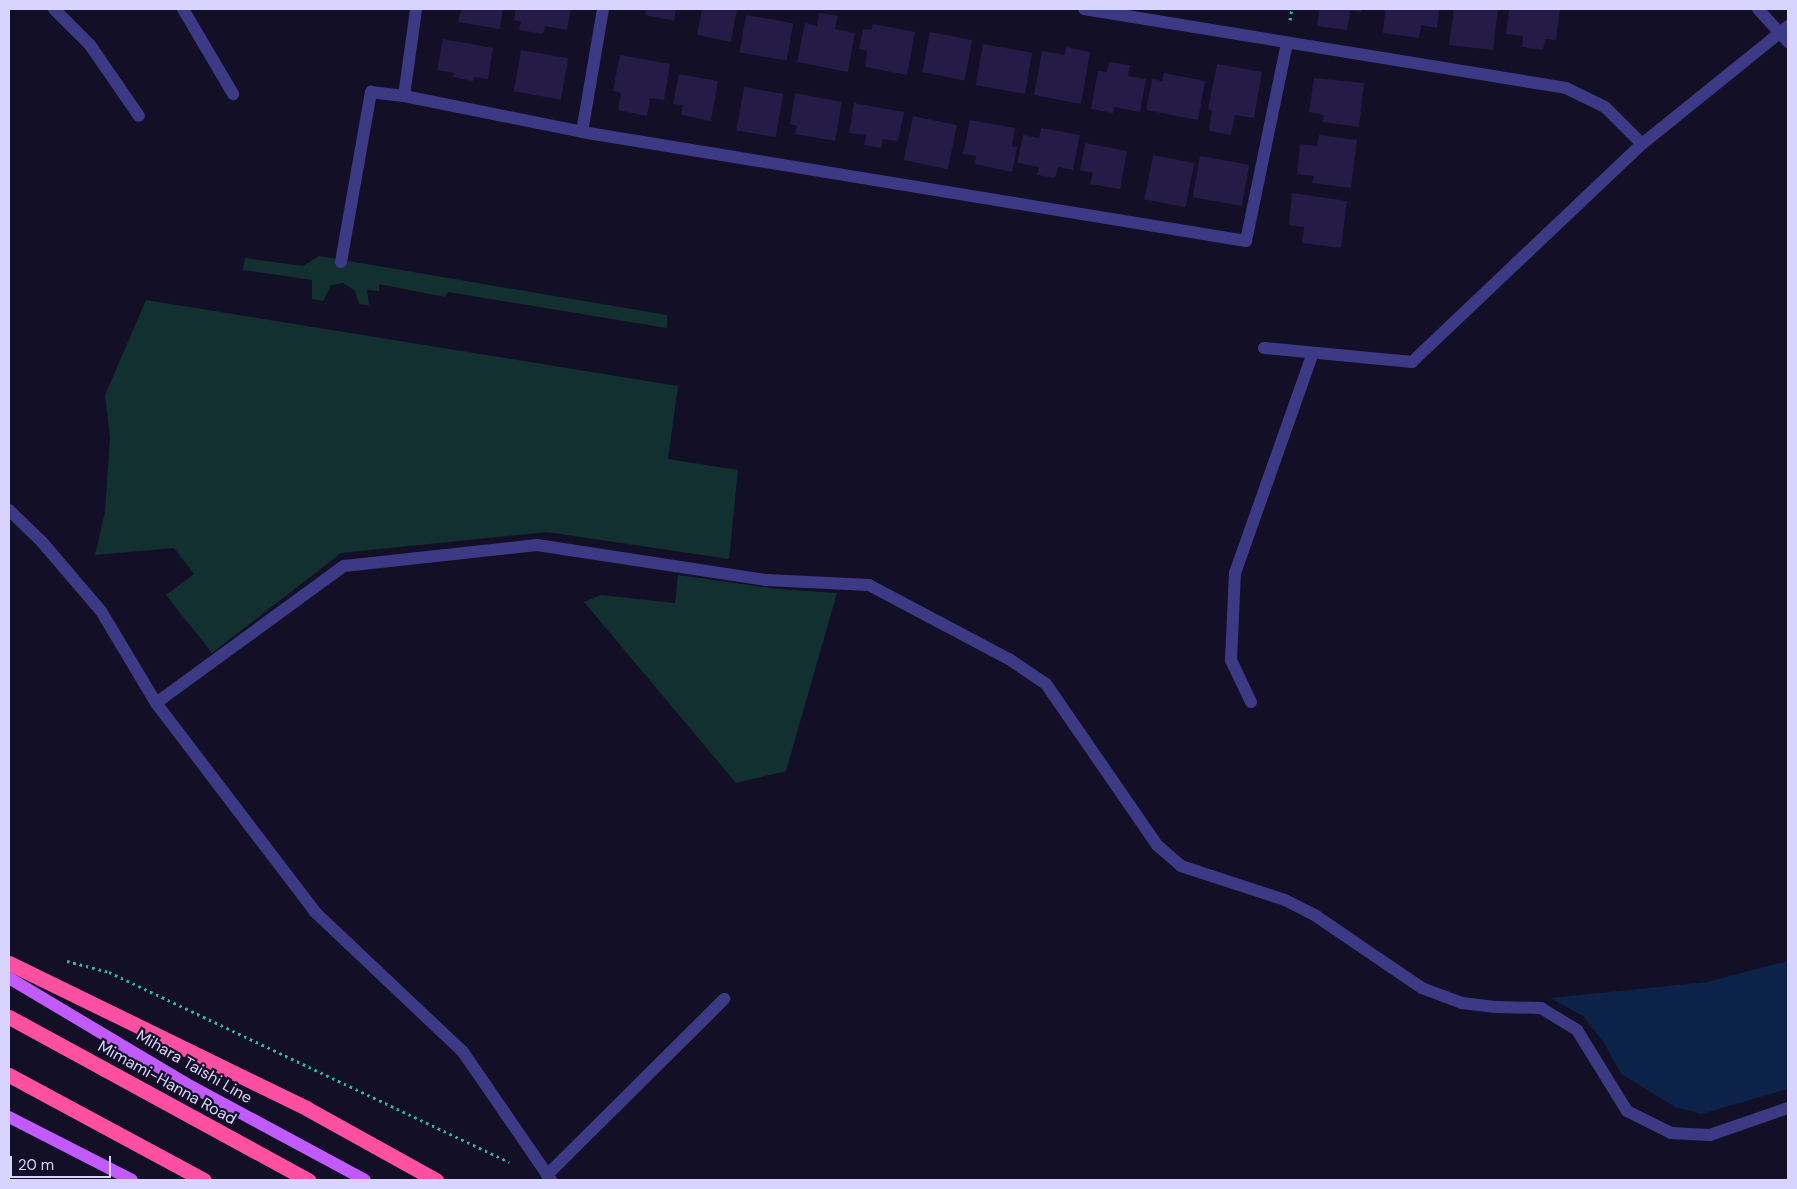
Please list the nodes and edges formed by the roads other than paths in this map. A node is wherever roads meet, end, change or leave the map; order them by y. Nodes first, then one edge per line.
1 (54, 9) edge
2 (183, 9) edge
3 (416, 9) edge
4 (603, 9) edge
5 (1084, 9) edge
6 (1758, 9) edge
7 (1786, 34) edge
8 (1287, 43) junction
9 (233, 94) dead end
10 (404, 96) junction
11 (139, 116) dead end
12 (582, 132) junction
13 (1642, 144) junction
14 (341, 262) dead end
15 (1264, 348) dead end
16 (1313, 353) junction
17 (9, 510) edge
18 (1251, 702) dead end
19 (156, 703) junction
20 (9, 963) edge
21 (9, 978) edge
22 (724, 999) dead end
23 (9, 1017) edge
24 (9, 1075) edge
25 (1788, 1108) edge
26 (9, 1117) edge
27 (549, 1178) edge
28 (132, 1180) edge
29 (204, 1180) edge
30 (308, 1180) edge
31 (365, 1180) edge
32 (436, 1180) edge

1 - 11 street
2 - 9 street
3 - 10 street
4 - 12 street
5 - 8 street
6 - 7 street
7 - 13 street
8 - 12 street
8 - 13 street
10 - 12 street
10 - 14 street
13 - 16 street
15 - 16 street
16 - 18 street
17 - 19 street
19 - 25 street
19 - 27 street
20 - 32 highway
21 - 31 main road, Mihara Taishi Line
22 - 27 street
23 - 30 highway, Mimami-Hanna Road
24 - 29 highway
26 - 28 main road

